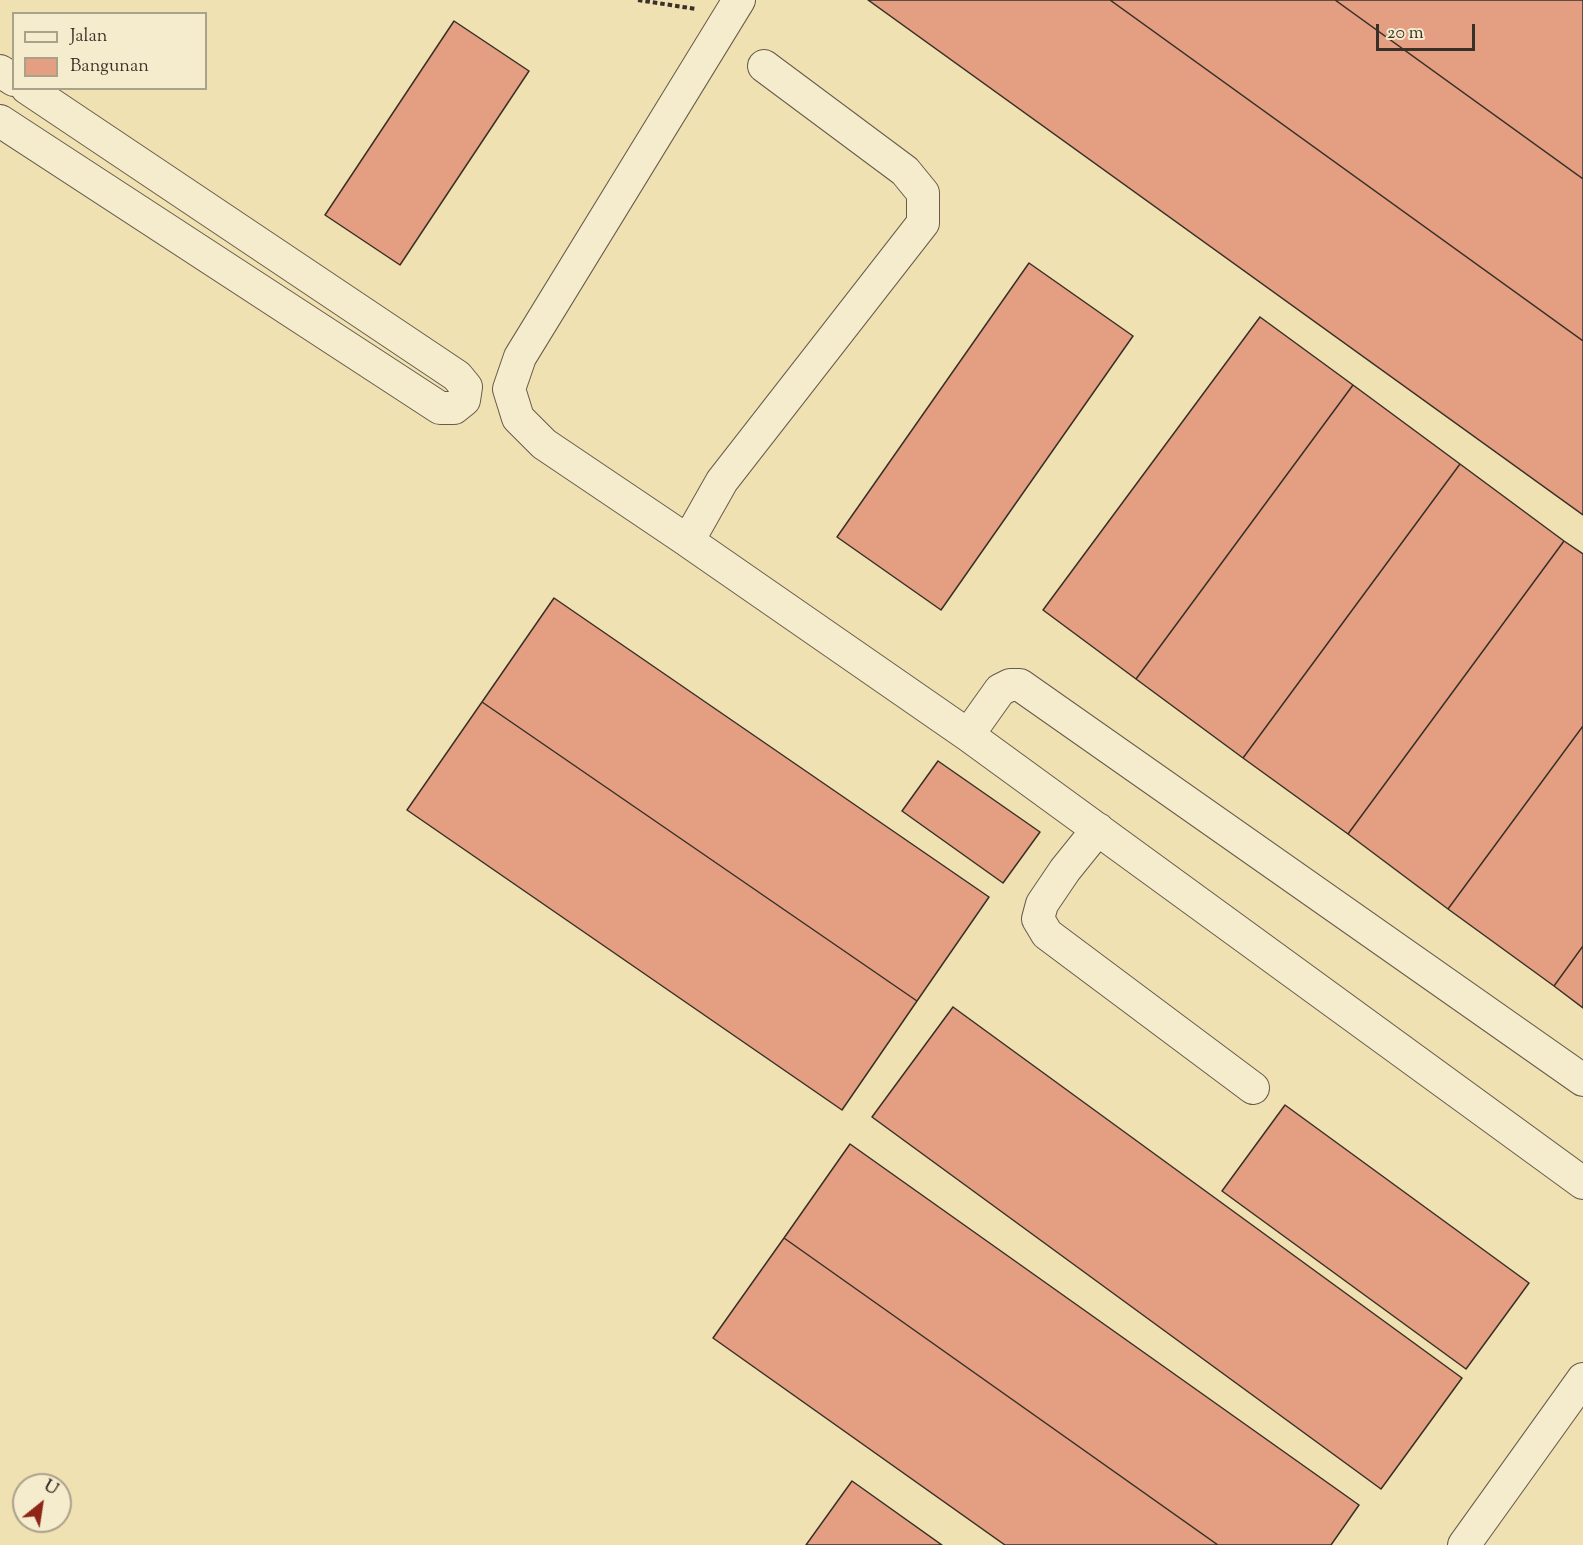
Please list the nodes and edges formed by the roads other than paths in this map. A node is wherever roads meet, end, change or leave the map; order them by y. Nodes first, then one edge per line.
1 (734, 7) edge
2 (764, 66) dead end
3 (30, 90) edge
4 (0, 121) edge
5 (687, 542) junction
6 (968, 735) junction
7 (1098, 829) junction
8 (1583, 1080) edge
9 (1252, 1089) dead end
10 (1583, 1183) edge
11 (1583, 1379) edge
12 (1464, 1545) edge

1 - 5 street
2 - 5 street
3 - 4 street
5 - 6 street
6 - 7 street
6 - 8 street
7 - 9 street
7 - 10 street
11 - 12 street

